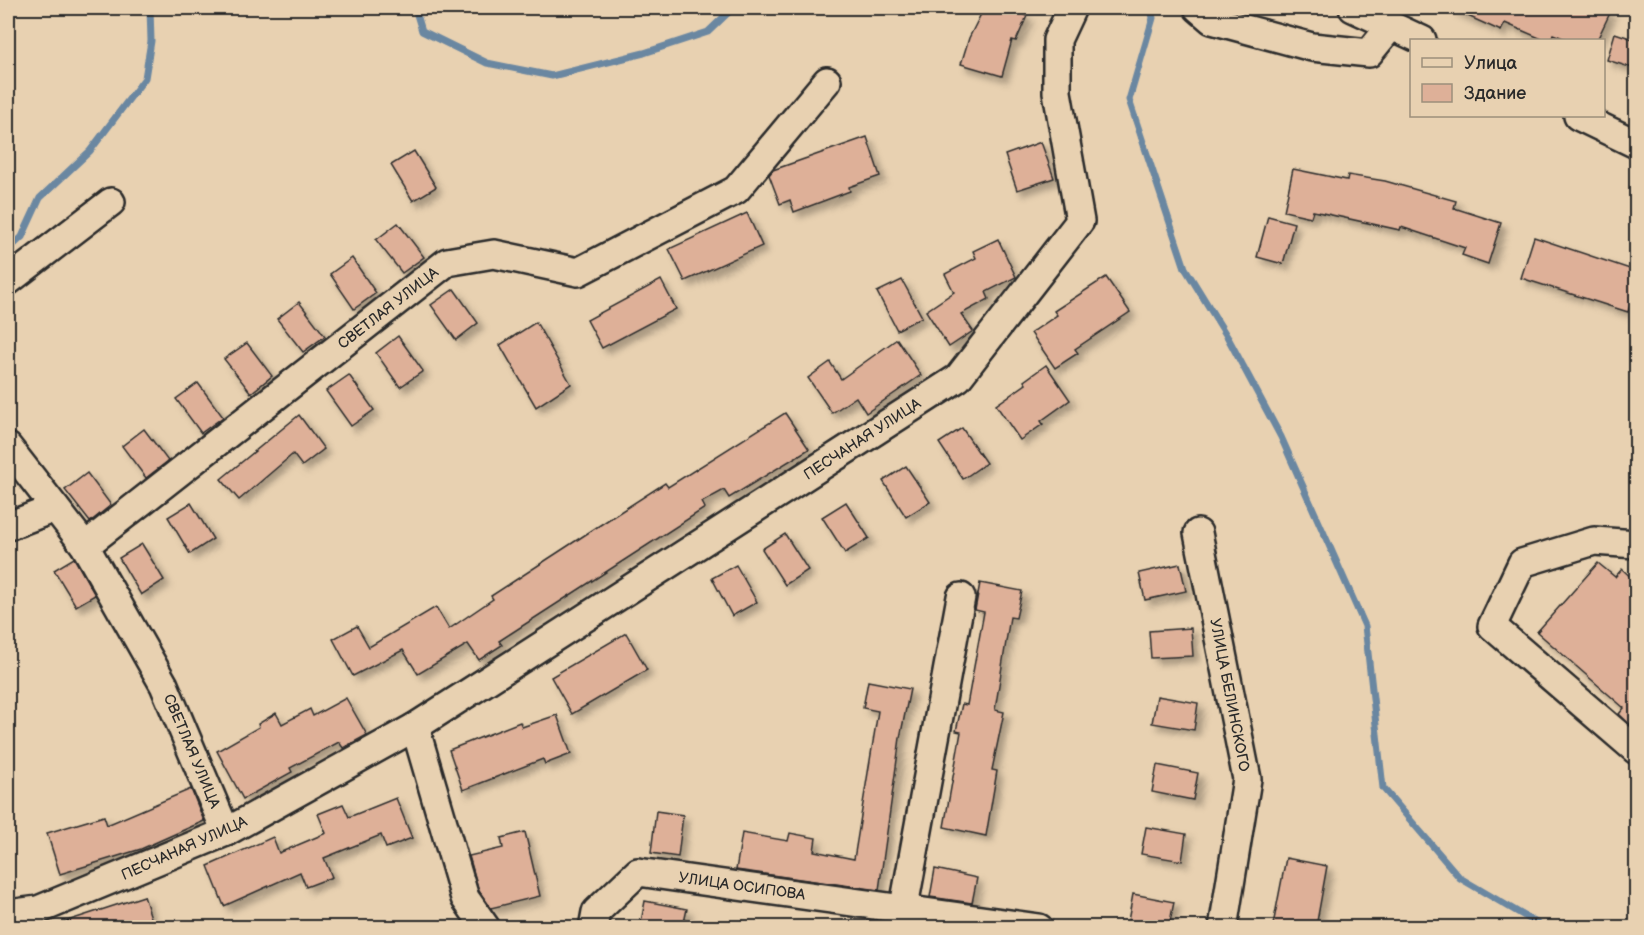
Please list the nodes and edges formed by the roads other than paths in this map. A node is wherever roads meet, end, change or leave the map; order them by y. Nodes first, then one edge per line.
1 (1072, 8) edge
2 (1198, 8) edge
3 (1353, 8) edge
4 (1391, 26) junction
5 (1420, 39) edge
6 (827, 81) dead end
7 (1580, 117) edge
8 (1636, 144) edge
9 (111, 202) dead end
10 (8, 282) edge
11 (8, 447) edge
12 (55, 508) junction
13 (8, 526) edge
14 (1198, 533) dead end
15 (1636, 544) edge
16 (85, 546) junction
17 (961, 597) dead end
18 (415, 727) junction
19 (1636, 750) edge
20 (226, 832) junction
21 (8, 914) edge
22 (902, 918) edge
23 (595, 920) edge
24 (486, 927) edge
25 (1039, 927) edge
26 (1223, 927) edge

1 - 18 street, ПЕСЧАНАЯ УЛИЦА
2 - 4 street
3 - 4 street
4 - 5 street
6 - 16 street, СВЕТЛАЯ УЛИЦА
7 - 8 street
9 - 10 street
11 - 12 street, СВЕТЛАЯ УЛИЦА
12 - 13 street
12 - 16 street, СВЕТЛАЯ УЛИЦА
14 - 26 street, УЛИЦА БЕЛИНСКОГО
15 - 19 street
16 - 20 street, СВЕТЛАЯ УЛИЦА
17 - 22 street
18 - 20 street, ПЕСЧАНАЯ УЛИЦА
18 - 24 street
20 - 21 street, ПЕСЧАНАЯ УЛИЦА
22 - 23 street, УЛИЦА ОСИПОВА
22 - 25 street, УЛИЦА ОСИПОВА

